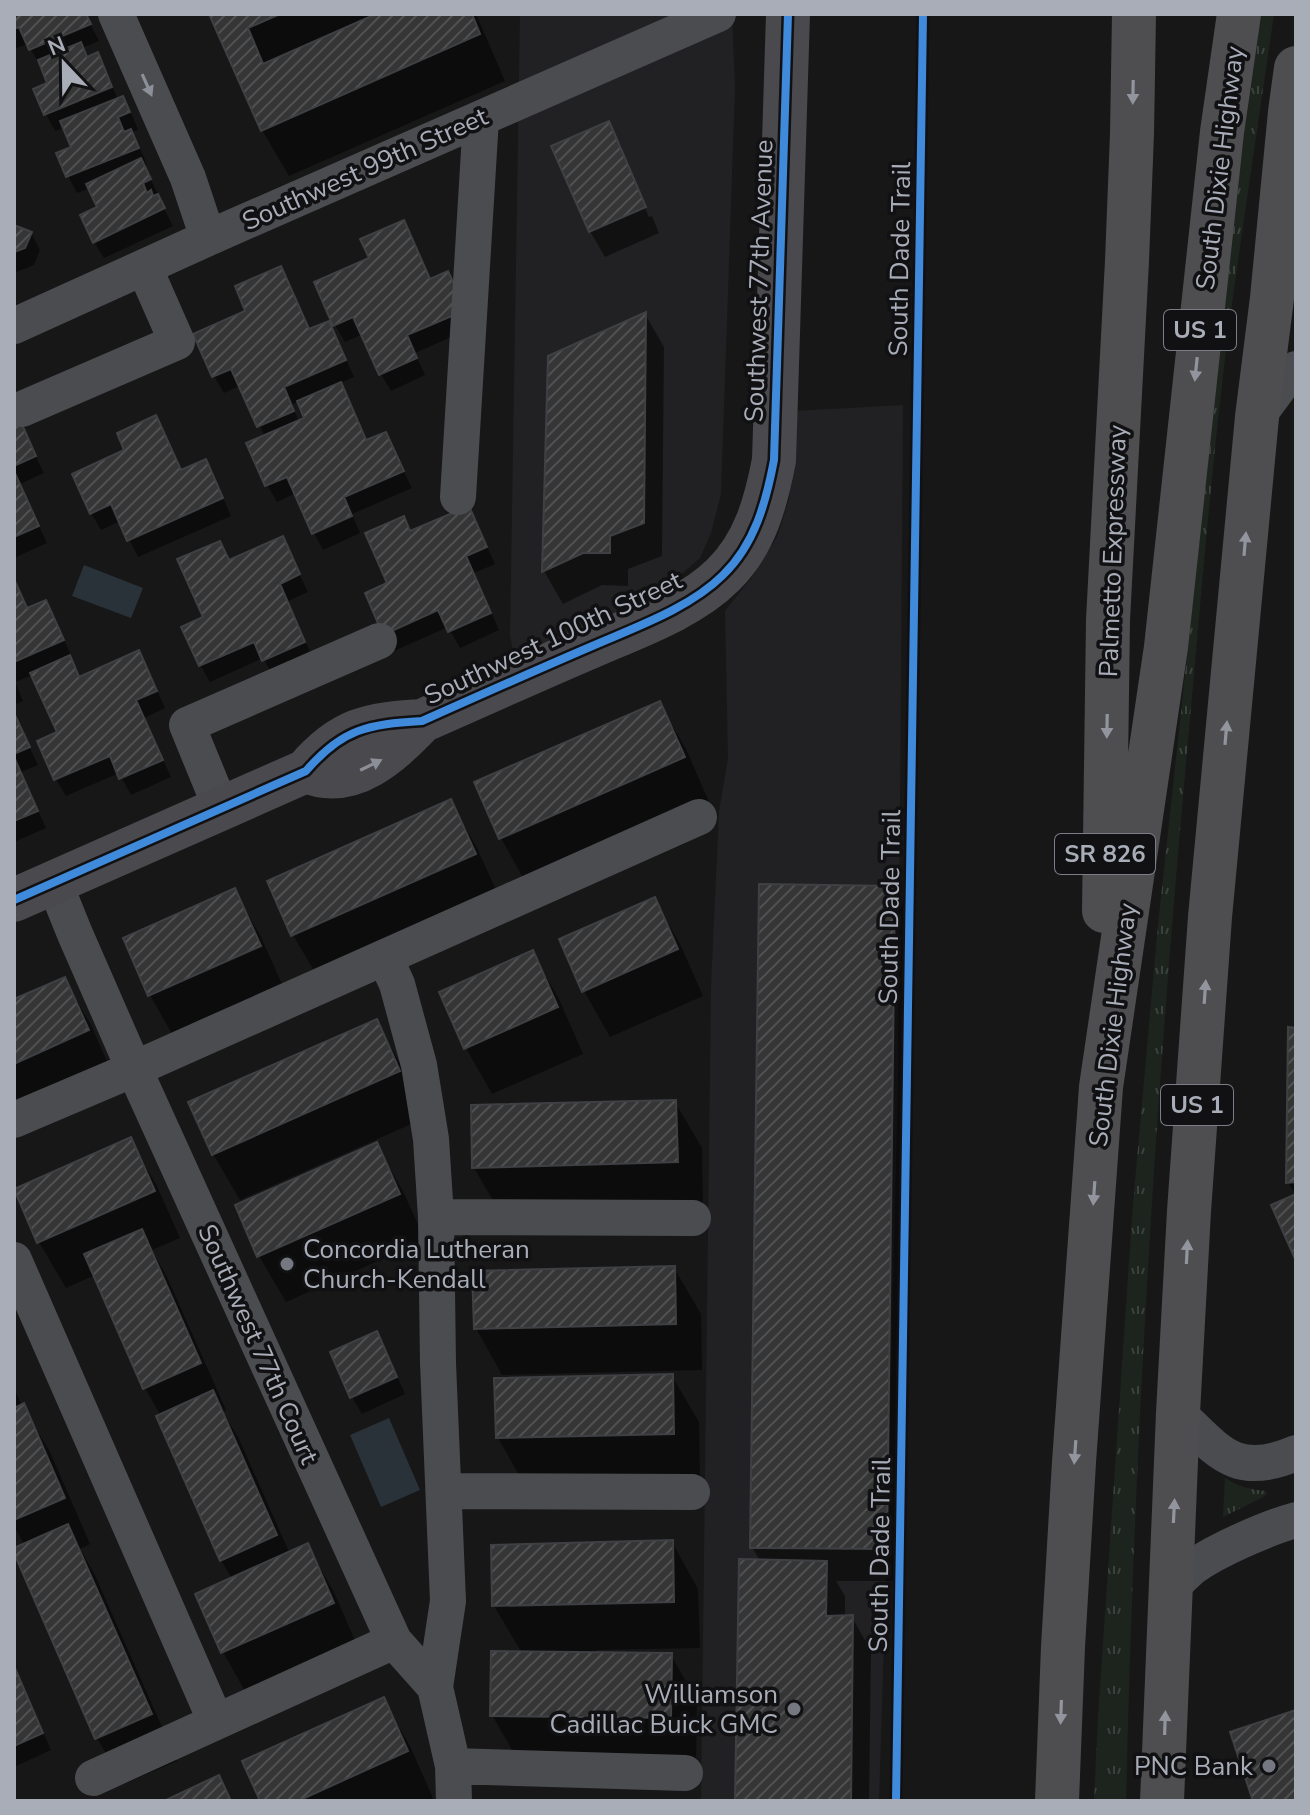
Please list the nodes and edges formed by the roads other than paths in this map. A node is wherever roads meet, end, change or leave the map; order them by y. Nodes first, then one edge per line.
1 (116, 14) edge
2 (718, 14) edge
3 (788, 14) edge
4 (1134, 14) edge
5 (1239, 14) edge
6 (1296, 68) edge
7 (481, 118) junction
8 (208, 238) junction
9 (1296, 251) edge
10 (144, 267) junction
11 (1272, 298) junction
12 (14, 326) edge
13 (1296, 369) edge
14 (22, 409) dead end
15 (1257, 417) junction
16 (458, 497) dead end
17 (747, 545) joint
18 (379, 641) dead end
19 (221, 808) junction
20 (699, 817) dead end
21 (54, 882) junction
22 (14, 900) edge
23 (385, 958) junction
24 (134, 1069) junction
25 (1101, 1087) junction
26 (14, 1120) edge
27 (436, 1217) junction
28 (693, 1218) dead end
29 (14, 1260) edge
30 (1178, 1413) junction
31 (1296, 1453) edge
32 (445, 1491) junction
33 (692, 1492) dead end
34 (1296, 1520) edge
35 (1170, 1589) junction
36 (394, 1641) junction
37 (435, 1687) junction
38 (216, 1722) junction
39 (685, 1773) dead end
40 (93, 1778) dead end
41 (453, 1784) edge
42 (1057, 1801) edge
43 (1162, 1801) edge

1 -> 8 street
2 - 7 street, Southwest 99th Street
3 - 17 street, Southwest 77th Avenue
4 -> 25 highway, Palmetto Expressway / SR 826
5 -> 25 highway, South Dixie Highway / US 1
6 - 11 highway, US 1
7 - 8 street, Southwest 99th Street
7 - 16 street
8 - 10 street, Southwest 99th Street
9 - 11 highway
10 - 12 street, Southwest 99th Street
10 - 14 street
11 - 15 highway, US 1
13 - 15 street
30 -> 15 highway, US 1
17 - 19 street, Southwest 100th Street
18 - 19 street
19 - 21 street, Southwest 100th Street
20 - 23 street
21 - 22 street, Southwest 100th Street
21 - 24 street, Southwest 77th Court
23 - 24 street
23 - 27 street
24 - 26 street
24 - 36 street, Southwest 77th Court
25 -> 42 highway, South Dixie Highway / US 1
27 - 28 street
27 - 32 street
29 - 38 street
30 - 31 street
35 -> 30 highway, US 1
32 - 33 street
32 - 37 street
34 - 35 street
43 -> 35 highway, US 1
36 - 37 street, Southwest 77th Court
36 - 38 street
37 - 41 street, Southwest 77th Court
38 - 40 street
39 - 41 street

